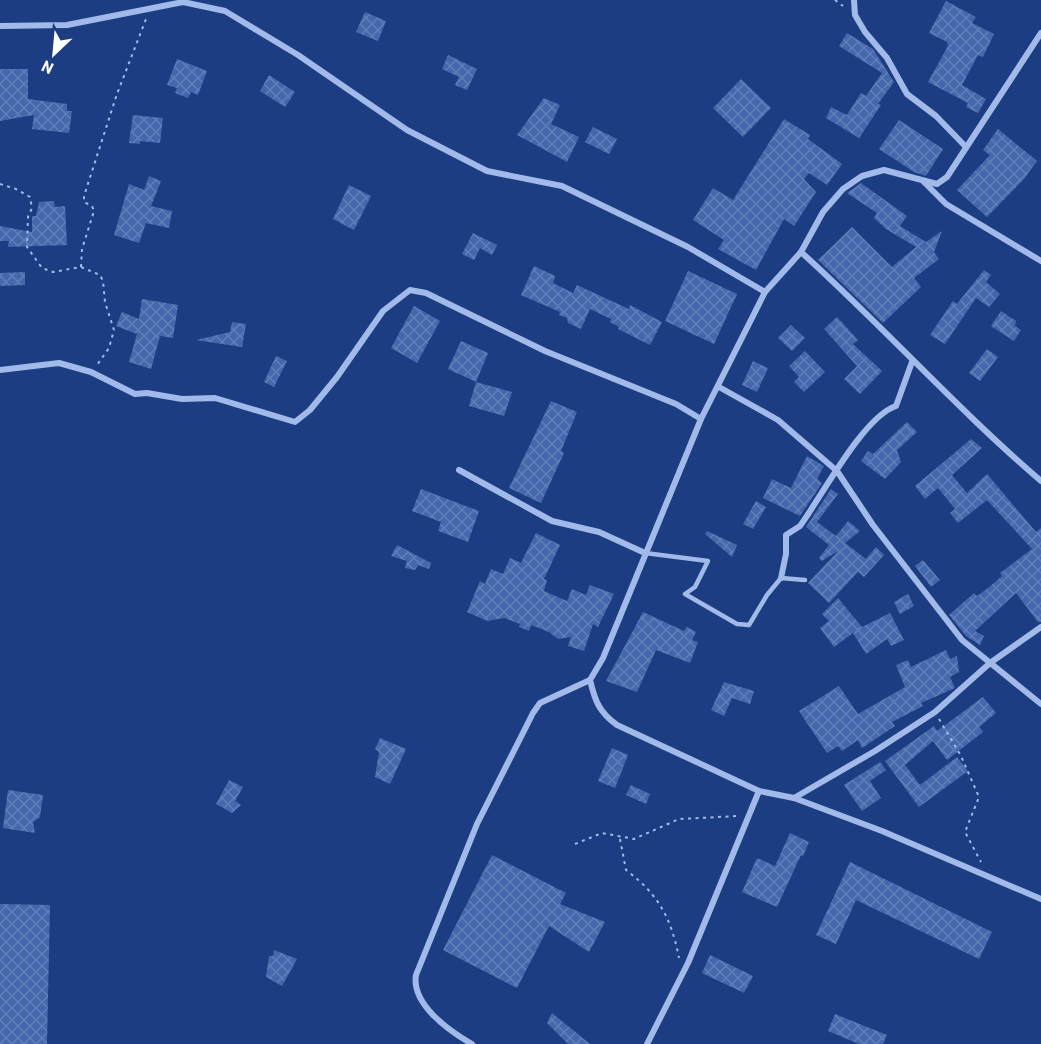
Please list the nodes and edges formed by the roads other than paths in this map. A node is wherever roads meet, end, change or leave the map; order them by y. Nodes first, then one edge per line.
1 (854, 0) edge
2 (184, 1) edge
3 (0, 26) edge
4 (1041, 33) edge
5 (966, 147) junction
6 (922, 180) junction
7 (801, 252) junction
8 (1041, 261) edge
9 (765, 292) junction
10 (912, 362) junction
11 (0, 370) edge
12 (719, 387) junction
13 (701, 419) junction
14 (459, 470) dead end
15 (837, 471) junction
16 (1041, 481) edge
17 (645, 554) junction
18 (781, 578) junction
19 (805, 580) dead end
20 (1041, 627) edge
21 (990, 663) junction
22 (590, 680) junction
23 (1041, 704) edge
24 (759, 791) junction
25 (794, 798) junction
26 (1041, 899) edge
27 (472, 1044) edge
28 (647, 1044) edge

1 - 5 street
2 - 3 street
2 - 9 street
4 - 5 street
5 - 6 street
6 - 7 street
6 - 8 street
7 - 9 street
7 - 10 street
9 - 12 street
10 - 15 street
10 - 16 street
11 - 13 street
12 - 13 street
12 - 15 street
13 - 17 street
14 - 17 street
15 - 18 street
15 - 21 street
17 - 18 lane
17 - 22 street
18 - 19 lane
20 - 21 street
21 - 23 street
21 - 25 street
22 - 24 street
22 - 27 street
24 - 25 street
24 - 28 street
25 - 26 street

